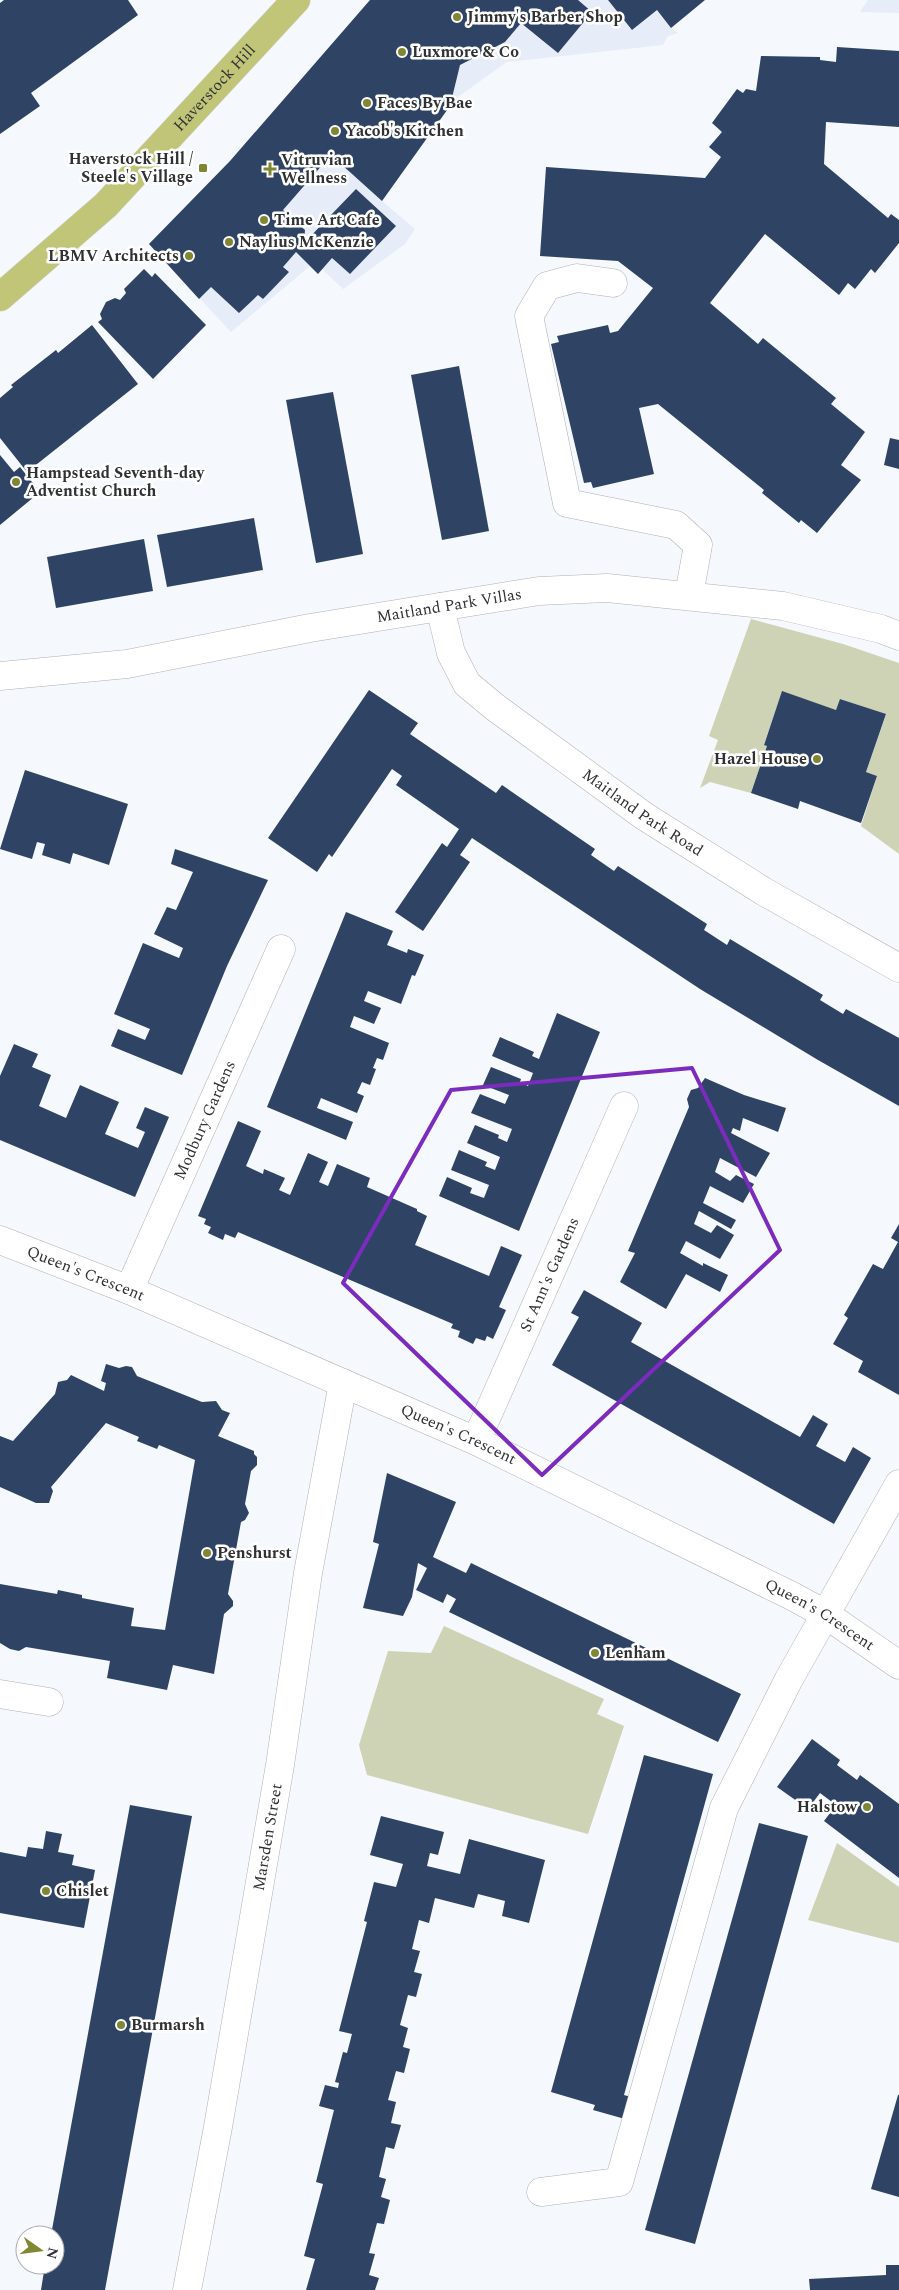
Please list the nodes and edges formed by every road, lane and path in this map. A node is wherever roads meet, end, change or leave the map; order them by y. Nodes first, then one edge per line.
1 (296, 0) edge
2 (613, 283) dead end
3 (0, 297) edge
4 (689, 595) junction
5 (440, 607) junction
6 (899, 636) edge
7 (0, 676) edge
8 (281, 949) dead end
9 (899, 968) edge
10 (624, 1106) dead end
11 (0, 1240) edge
12 (129, 1290) junction
13 (343, 1383) junction
14 (476, 1441) junction
15 (899, 1484) edge
16 (825, 1614) junction
17 (899, 1665) edge
18 (0, 1694) edge
19 (49, 1702) dead end
20 (541, 2192) dead end
21 (187, 2290) edge

1 - 3 main road, Haverstock Hill
2 - 4 street
4 - 5 street, Maitland Park Villas
4 - 6 street, Maitland Park Villas
5 - 7 street, Maitland Park Villas
5 - 9 street, Maitland Park Road
8 - 12 street, Modbury Gardens
10 - 14 street, St Ann's Gardens
11 - 12 street, Queen's Crescent
12 - 13 street, Queen's Crescent
13 - 14 street, Queen's Crescent
13 - 21 street, Marsden Street
14 - 16 street, Queen's Crescent
15 - 16 street
16 - 17 street, Queen's Crescent
16 - 20 street
18 - 19 street

